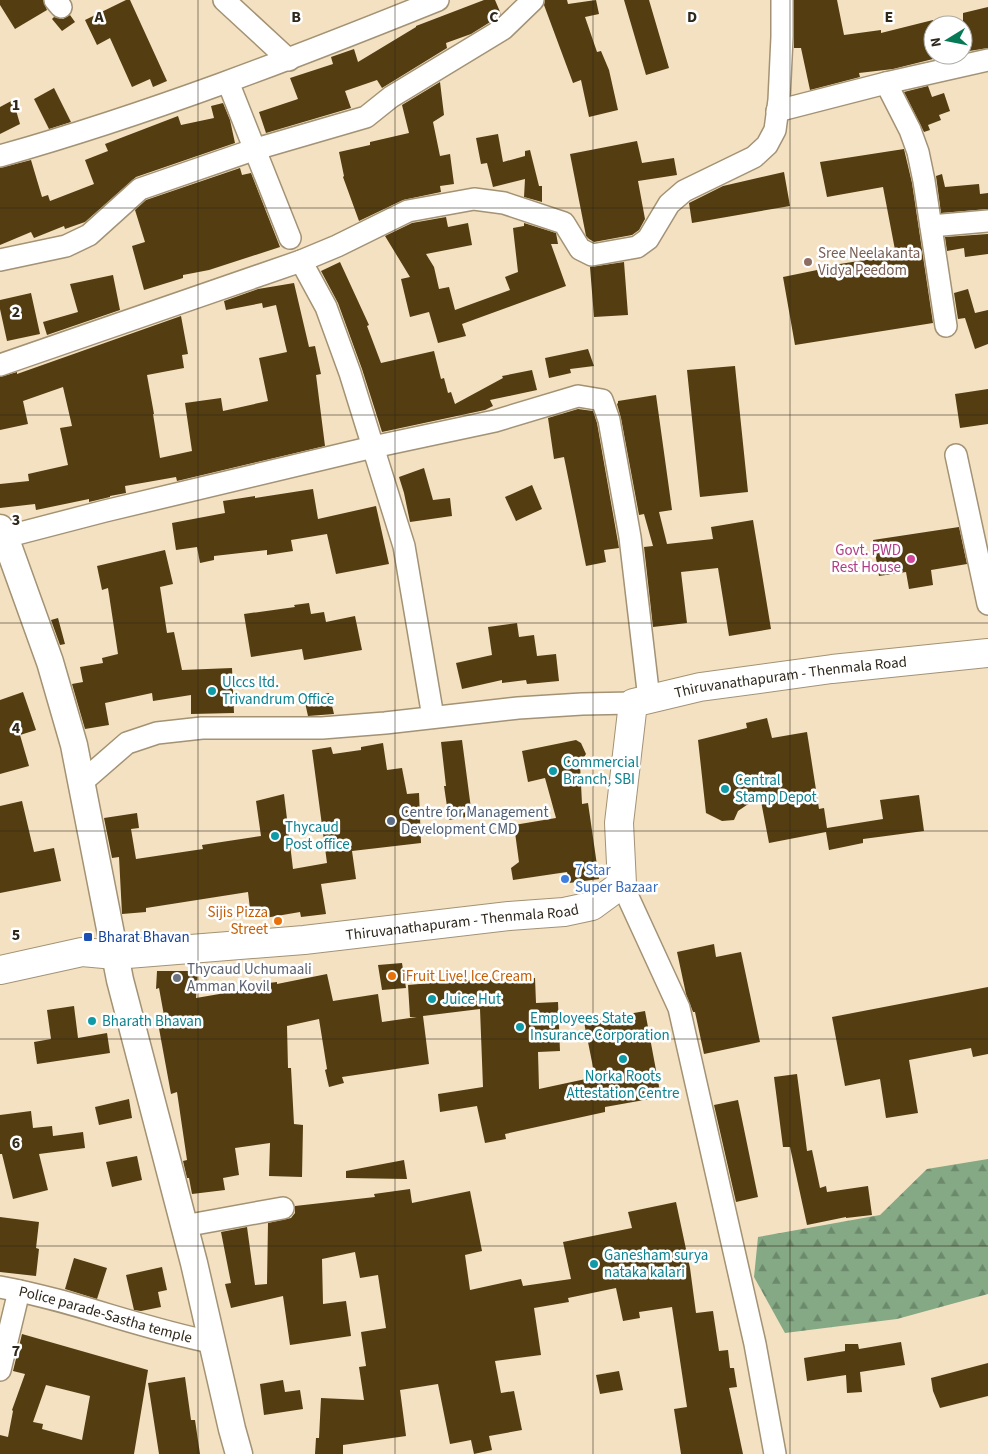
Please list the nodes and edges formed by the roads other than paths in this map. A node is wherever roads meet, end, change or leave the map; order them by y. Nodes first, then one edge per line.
1 (224, 0) edge
2 (438, 0) edge
3 (533, 0) edge
4 (782, 0) edge
5 (289, 60) junction
6 (988, 60) edge
7 (228, 82) junction
8 (886, 83) junction
9 (777, 112) junction
10 (256, 149) junction
11 (0, 156) edge
12 (988, 220) edge
13 (931, 226) junction
14 (290, 238) dead end
15 (0, 260) edge
16 (301, 261) junction
17 (946, 326) dead end
18 (0, 365) edge
19 (373, 447) junction
20 (956, 455) dead end
21 (3, 533) edge
22 (988, 604) edge
23 (988, 653) edge
24 (641, 701) junction
25 (433, 717) junction
26 (81, 783) junction
27 (622, 884) junction
28 (115, 955) junction
29 (0, 970) edge
30 (0, 989) edge
31 (283, 1208) dead end
32 (184, 1226) junction
33 (10, 1289) edge
34 (211, 1342) junction
35 (0, 1370) edge
36 (239, 1454) edge
37 (775, 1454) edge

1 - 5 street
2 - 5 street
3 - 10 street
4 - 9 street
5 - 7 street
6 - 8 street
7 - 10 street
7 - 11 street
8 - 9 street
8 - 13 street
9 - 16 street
10 - 14 street
10 - 15 street
12 - 13 street
13 - 17 street
16 - 18 street
16 - 19 street
19 - 21 street
19 - 24 street
19 - 25 street
20 - 22 street
21 - 26 street
23 - 24 main road, Thiruvanathapuram - Thenmala Road
24 - 25 street
24 - 27 main road
25 - 26 street
26 - 28 street
27 - 28 main road, Thiruvanathapuram - Thenmala Road
27 - 37 street
28 - 29 main road, Thiruvanathapuram - Thenmala Road
28 - 30 main road, Thiruvanathapuram - Thenmala Road
28 - 32 street
31 - 32 street
32 - 34 street
33 - 34 street, Police parade-Sastha temple
33 - 35 street
34 - 36 street

